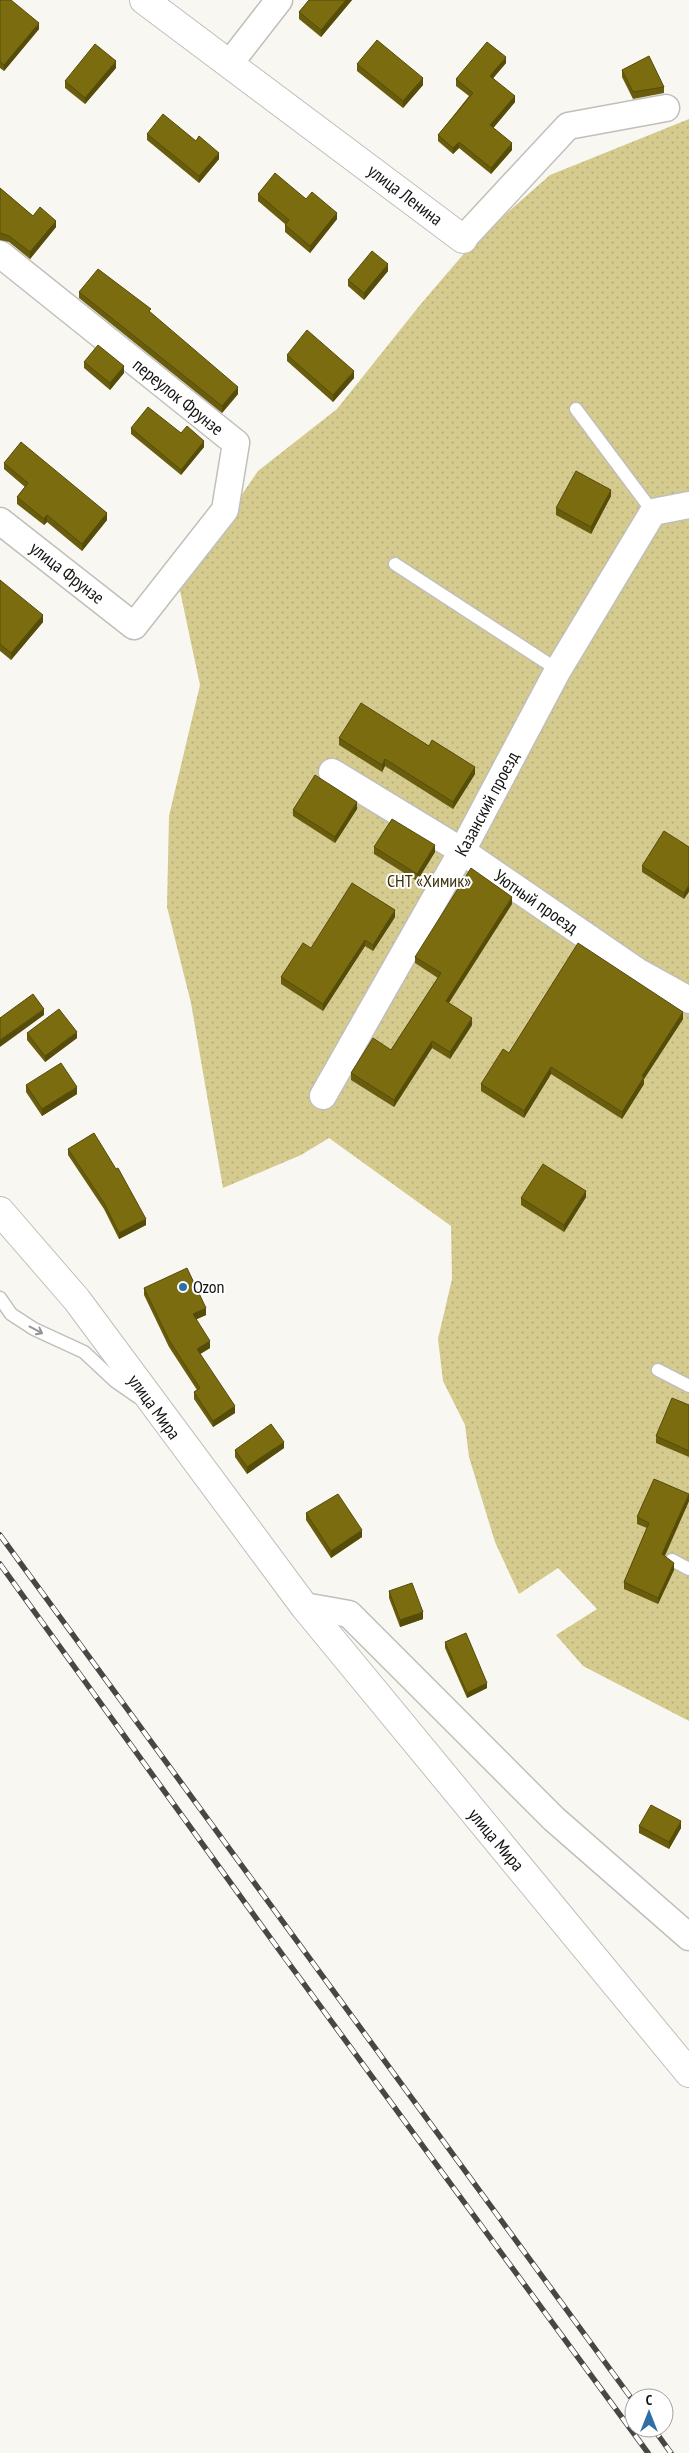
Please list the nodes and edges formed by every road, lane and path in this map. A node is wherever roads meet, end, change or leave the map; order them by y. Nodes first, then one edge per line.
1 (144, 0) edge
2 (279, 0) edge
3 (230, 63) junction
4 (666, 108) dead end
5 (464, 239) joint
6 (0, 254) edge
7 (576, 408) dead end
8 (689, 506) edge
9 (653, 512) junction
10 (0, 521) edge
11 (395, 564) dead end
12 (134, 626) joint
13 (558, 670) junction
14 (332, 772) dead end
15 (462, 851) junction
16 (689, 1000) edge
17 (323, 1096) dead end
18 (0, 1211) edge
19 (0, 1298) edge
20 (658, 1370) dead end
21 (689, 1386) edge
22 (156, 1408) junction
23 (672, 1560) edge
24 (689, 1569) edge
25 (304, 1606) junction
26 (689, 1938) edge
27 (689, 2072) edge

1 - 3 main road, улица Ленина
2 - 3 street
3 - 5 main road, улица Ленина
4 - 5 street, улица Ленина
6 - 12 street, переулок Фрунзе
7 - 9 lane
8 - 9 street
9 - 13 street, Казанский проезд
10 - 12 street, улица Фрунзе
11 - 13 lane
13 - 15 street, Казанский проезд
14 - 15 street, Уютный проезд
15 - 16 street, Уютный проезд
15 - 17 street, Казанский проезд
18 - 22 main road, улица Мира
19 -> 22 lane
20 - 21 lane
22 - 25 main road, улица Мира
23 - 24 lane
25 - 26 street
25 - 27 main road, улица Мира

